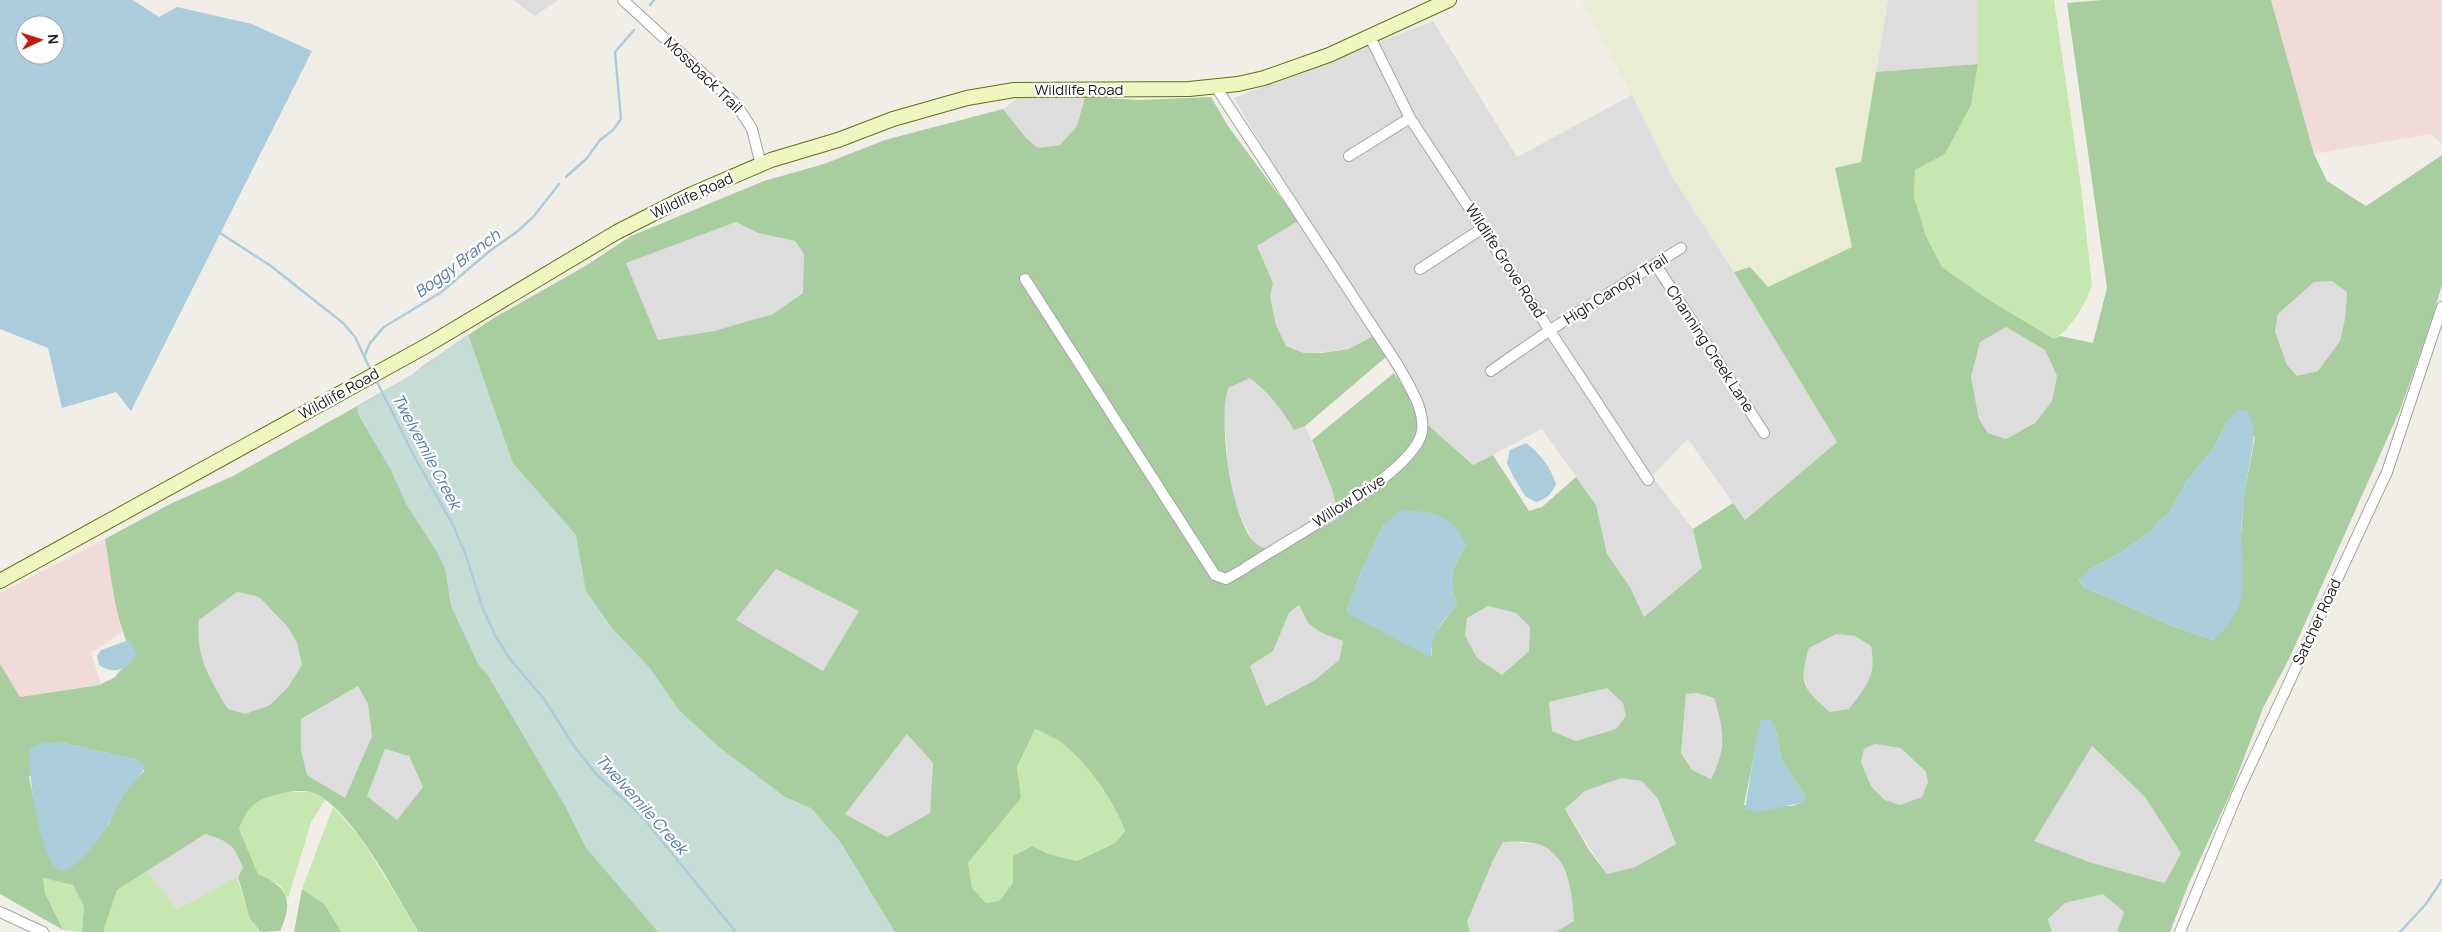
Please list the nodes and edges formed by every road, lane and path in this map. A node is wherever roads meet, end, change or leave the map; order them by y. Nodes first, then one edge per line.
1 (622, 0) edge
2 (1449, 0) edge
3 (1370, 38) junction
4 (1216, 86) junction
5 (1410, 118) junction
6 (1350, 156) dead end
7 (761, 165) junction
8 (1483, 228) junction
9 (1681, 248) dead end
10 (1656, 265) junction
11 (1420, 269) dead end
12 (1025, 280) dead end
13 (2442, 307) edge
14 (1550, 330) junction
15 (1491, 371) dead end
16 (1764, 432) dead end
17 (1648, 480) dead end
18 (0, 581) edge
19 (0, 912) edge
20 (43, 932) edge
21 (2180, 932) edge

1 - 7 street, Mossback Trail
2 - 3 street, Wildlife Road
3 - 4 street, Wildlife Road
3 - 5 street, Wildlife Grove Road
4 - 7 street, Wildlife Road
4 - 12 street, Willow Drive
5 - 6 street
5 - 8 street, Wildlife Grove Road
7 - 18 street, Wildlife Road
8 - 11 street
8 - 14 street, Wildlife Grove Road
9 - 10 street, High Canopy Trail
10 - 14 street, High Canopy Trail
10 - 16 street, Channing Creek Lane
13 - 21 street, Satcher Road
14 - 15 street, High Canopy Trail
14 - 17 street, Wildlife Grove Road
19 - 20 street

